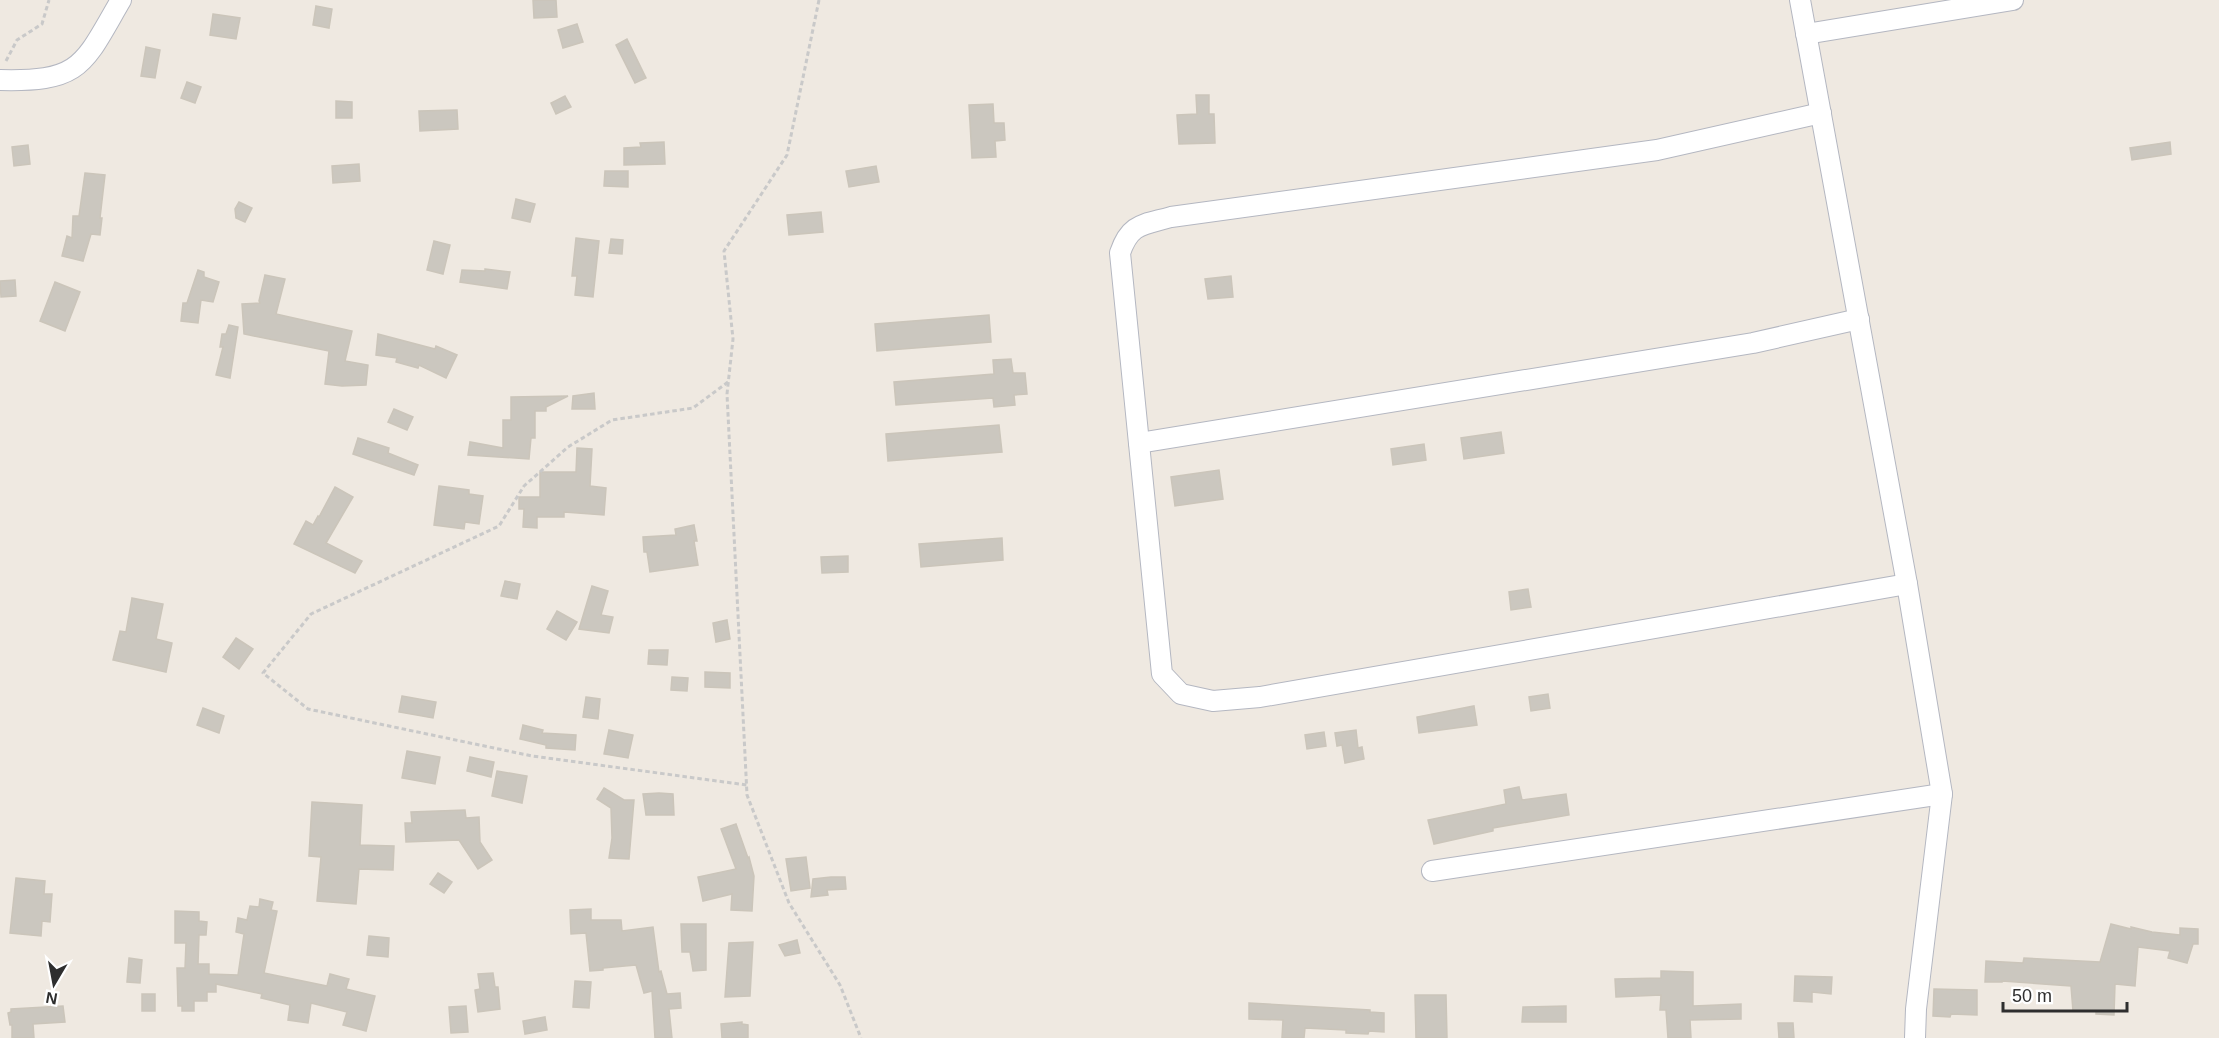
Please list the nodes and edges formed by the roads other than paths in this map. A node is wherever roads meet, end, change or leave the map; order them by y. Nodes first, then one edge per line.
1 (121, 0) edge
2 (1800, 0) edge
3 (2013, 0) edge
4 (1806, 34) junction
5 (0, 80) edge
6 (1821, 113) junction
7 (1858, 319) junction
8 (1139, 443) junction
9 (1907, 584) junction
10 (1942, 794) junction
11 (1432, 871) dead end
12 (1916, 1038) edge

1 - 5 street
2 - 4 street
3 - 4 street
4 - 6 street
6 - 7 street
6 - 8 street
7 - 8 street
7 - 9 street
8 - 9 street
9 - 10 street
10 - 11 street
10 - 12 street

